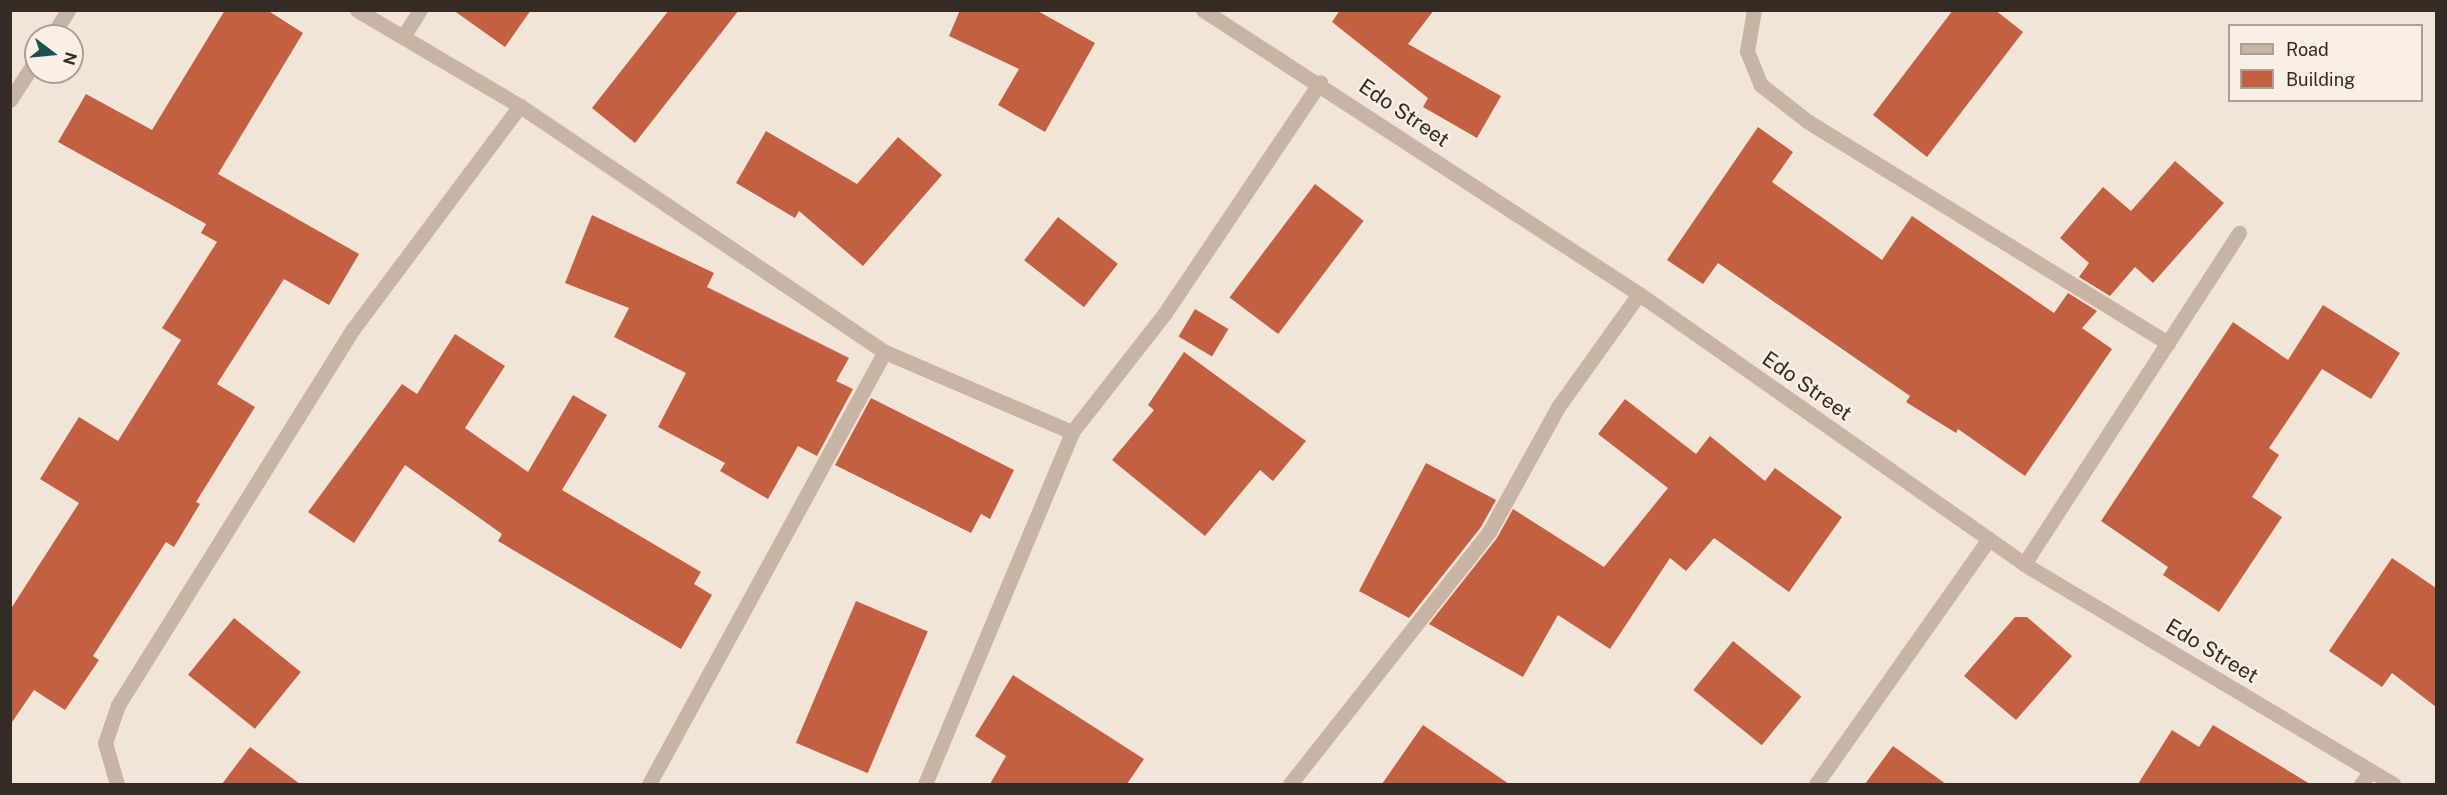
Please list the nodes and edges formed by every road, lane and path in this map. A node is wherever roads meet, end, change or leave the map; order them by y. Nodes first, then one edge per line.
1 (68, 10) edge
2 (357, 10) edge
3 (420, 10) edge
4 (1203, 10) edge
5 (1754, 10) edge
6 (59, 24) edge
7 (403, 37) junction
8 (24, 78) edge
9 (1320, 82) junction
10 (10, 100) edge
11 (520, 106) junction
12 (2239, 233) dead end
13 (1639, 294) junction
14 (2168, 343) junction
15 (885, 352) junction
16 (1072, 432) junction
17 (1989, 539) junction
18 (2024, 564) junction
19 (2371, 771) junction
20 (117, 784) edge
21 (650, 784) edge
22 (925, 784) edge
23 (1290, 784) edge
24 (1816, 784) edge
25 (2361, 784) edge
26 (2393, 784) edge

1 - 6 street
2 - 7 street
3 - 7 street
4 - 9 street, Edo Street
5 - 14 street
7 - 11 street
8 - 10 street
9 - 13 street, Edo Street
9 - 16 street
11 - 15 street
11 - 20 street
12 - 14 street
13 - 17 street, Edo Street
13 - 23 street
14 - 18 street
15 - 16 street
15 - 21 street
16 - 22 street
17 - 18 street, Edo Street
17 - 24 street
18 - 19 street, Edo Street
19 - 25 street
19 - 26 street, Edo Street

